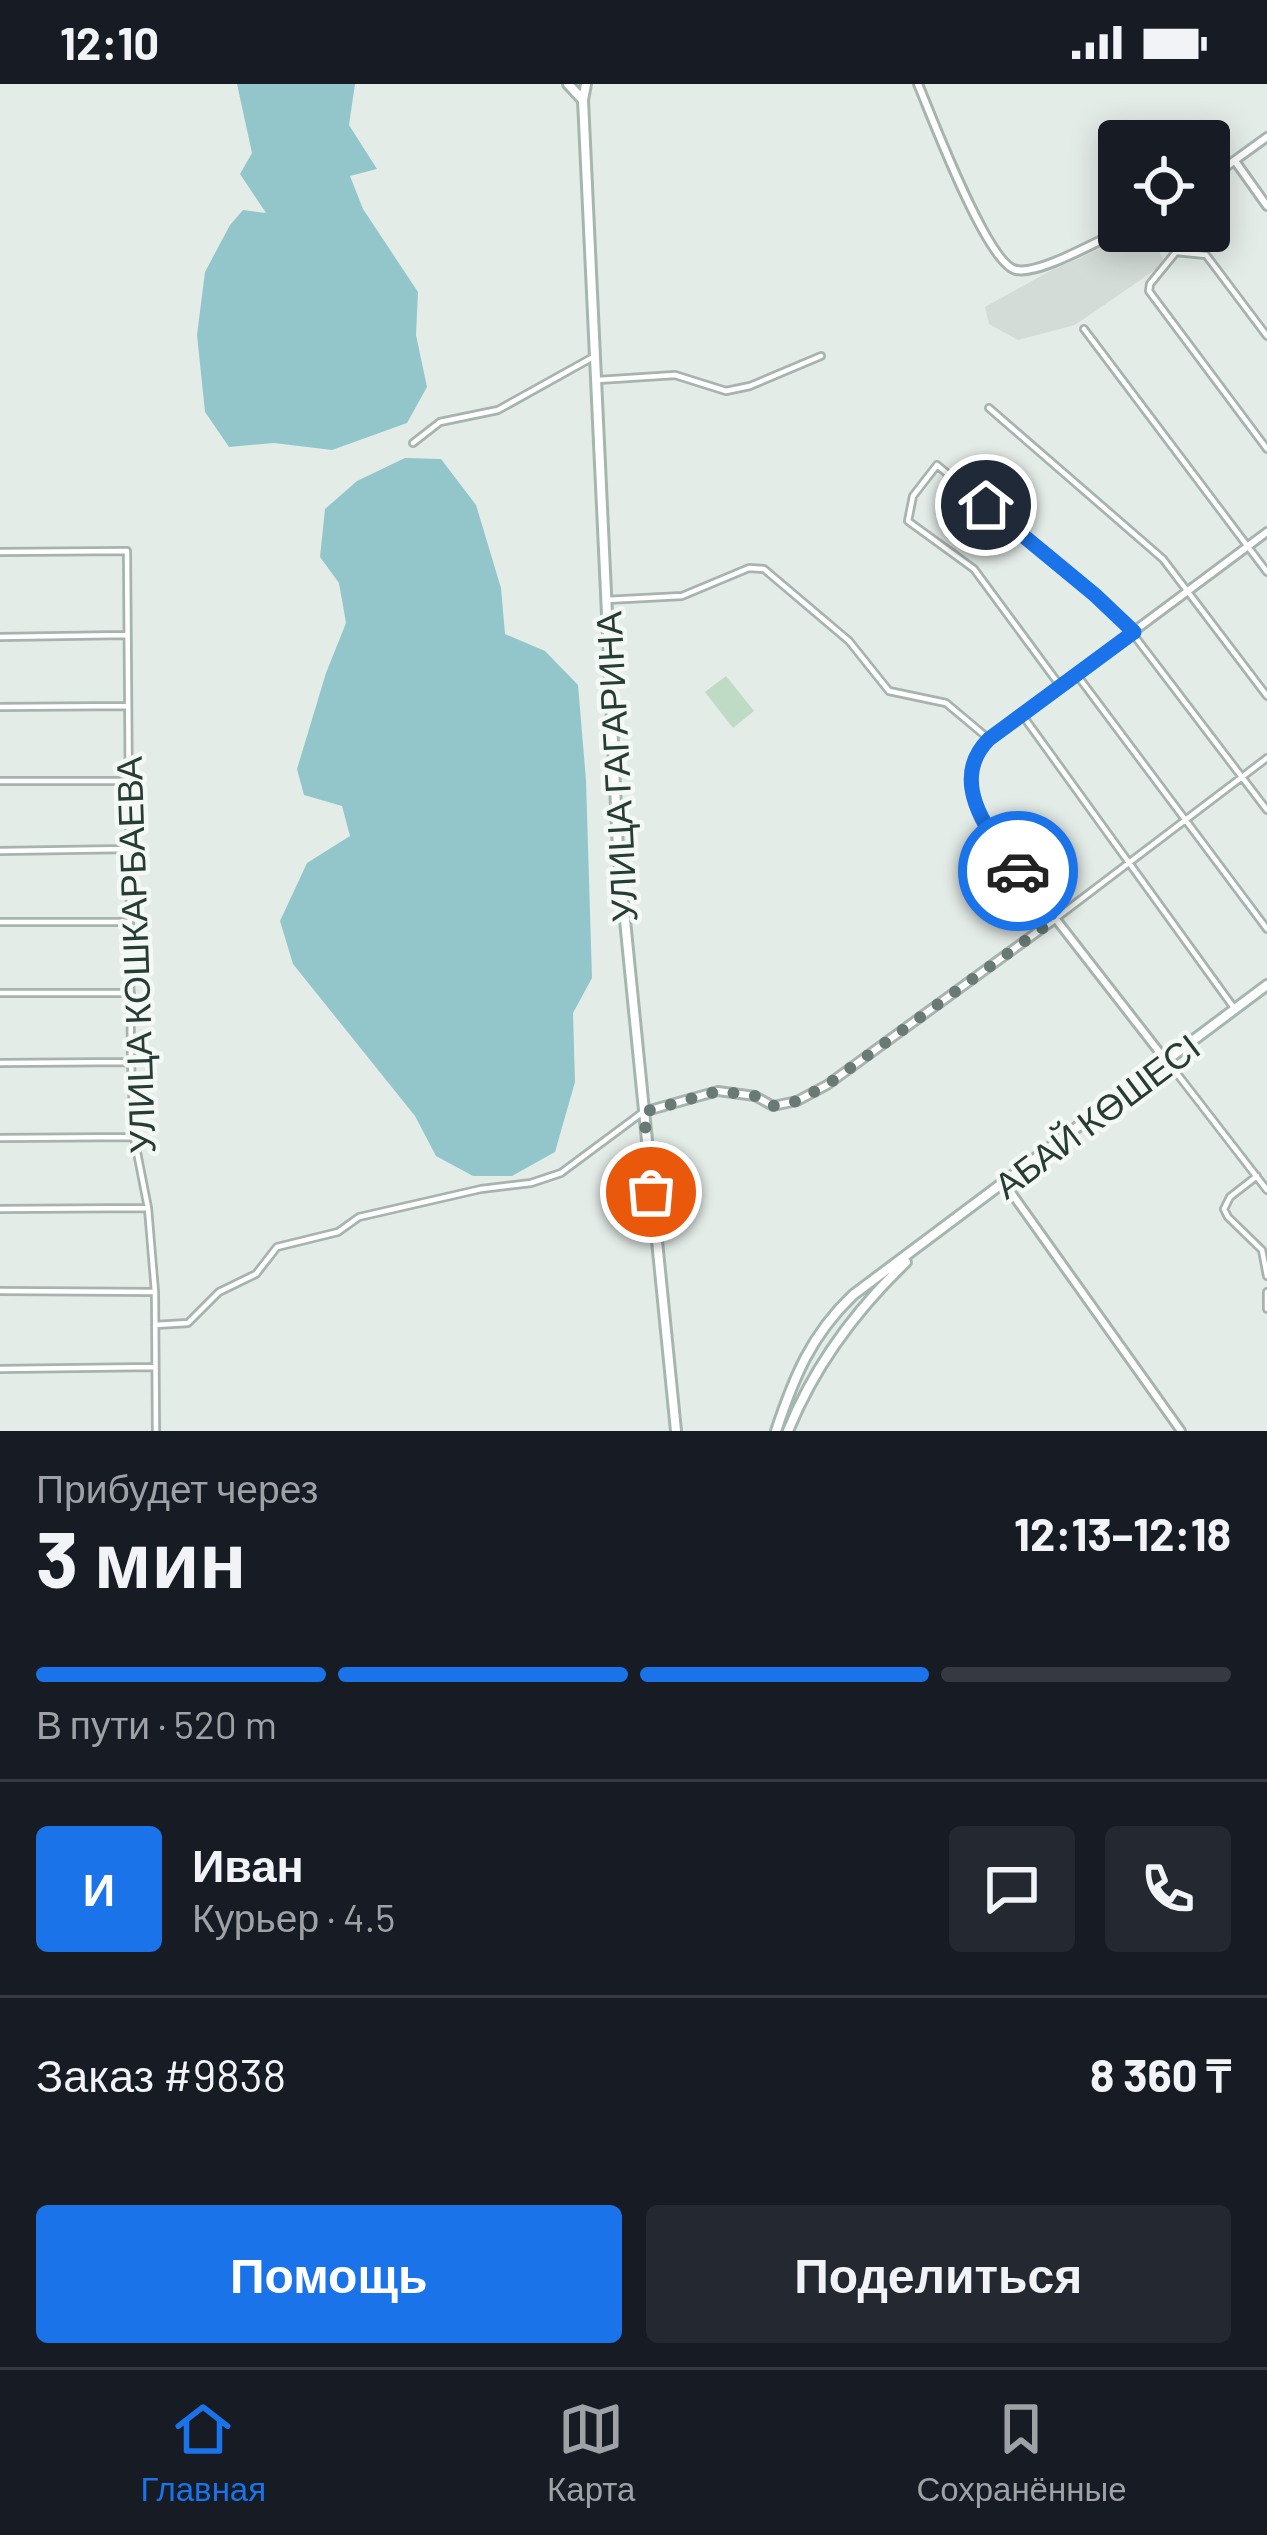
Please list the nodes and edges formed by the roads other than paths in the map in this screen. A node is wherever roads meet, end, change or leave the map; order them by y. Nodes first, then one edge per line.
1 (568, 84) edge
2 (586, 84) edge
3 (918, 84) edge
4 (583, 100) junction
5 (1267, 137) edge
6 (1234, 160) junction
7 (1230, 163) edge
8 (1267, 206) edge
9 (1098, 241) edge
10 (1176, 252) joint
11 (1084, 329) dead end
12 (1267, 336) edge
13 (597, 354) junction
14 (820, 356) dead end
15 (598, 380) junction
16 (988, 408) dead end
17 (413, 443) dead end
18 (1267, 449) edge
19 (1267, 532) edge
20 (1248, 546) junction
21 (0, 552) edge
22 (1267, 572) edge
23 (1189, 591) junction
24 (606, 600) junction
25 (1134, 632) junction
26 (129, 635) junction
27 (0, 638) edge
28 (1077, 675) junction
29 (1061, 687) junction
30 (1267, 696) edge
31 (128, 706) junction
32 (0, 707) edge
33 (1023, 716) junction
34 (989, 739) junction
35 (1267, 758) edge
36 (1242, 777) junction
37 (0, 781) edge
38 (129, 781) junction
39 (1267, 810) edge
40 (1187, 820) junction
41 (130, 849) junction
42 (0, 851) edge
43 (1129, 866) junction
44 (1055, 919) junction
45 (0, 922) edge
46 (130, 922) junction
47 (1267, 929) edge
48 (1267, 986) edge
49 (0, 993) edge
50 (131, 993) junction
51 (1235, 1009) junction
52 (1167, 1062) junction
53 (131, 1063) junction
54 (0, 1064) edge
55 (644, 1112) junction
56 (134, 1137) junction
57 (0, 1138) edge
58 (1257, 1176) junction
59 (1005, 1184) junction
60 (1267, 1190) edge
61 (148, 1208) junction
62 (0, 1209) edge
63 (925, 1245) junction
64 (1267, 1276) edge
65 (0, 1292) edge
66 (155, 1292) junction
67 (1267, 1292) edge
68 (1267, 1309) edge
69 (154, 1325) junction
70 (154, 1367) junction
71 (0, 1369) edge
72 (156, 1431) edge
73 (675, 1431) edge
74 (776, 1431) edge
75 (788, 1431) edge
76 (1181, 1431) edge

1 - 4 main road
2 - 4 main road, УЛИЦА ГАГАРИНА
3 - 9 street
4 - 13 main road, УЛИЦА ГАГАРИНА
5 - 6 street
6 - 7 street
6 - 8 street
10 - 12 street
10 - 18 street
11 - 20 street
13 - 15 main road, УЛИЦА ГАГАРИНА
13 - 17 street
14 - 15 street
15 - 24 main road, УЛИЦА ГАГАРИНА
16 - 23 street
19 - 20 street
20 - 22 street
20 - 23 street
21 - 26 street, УЛИЦА КОШКАРБАЕВА
23 - 25 street
23 - 30 street
24 - 34 street
24 - 55 main road, УЛИЦА ГАГАРИНА
25 - 28 street
25 - 29 street
25 - 36 street
26 - 27 street
26 - 31 street, УЛИЦА КОШКАРБАЕВА
28 - 29 street
28 - 40 street
29 - 33 street
31 - 32 street
31 - 38 street, УЛИЦА КОШКАРБАЕВА
33 - 34 street
33 - 43 street
34 - 44 street
35 - 36 street
36 - 39 street
36 - 40 street
37 - 38 street
38 - 41 street, УЛИЦА КОШКАРБАЕВА
40 - 43 street
40 - 47 street
41 - 42 street
41 - 46 street, УЛИЦА КОШКАРБАЕВА
43 - 44 street
43 - 51 street
44 - 52 street
44 - 55 street
45 - 46 street
46 - 50 street, УЛИЦА КОШКАРБАЕВА
48 - 51 main road, АБАЙ КӨШЕСІ
49 - 50 street
50 - 53 street, УЛИЦА КОШКАРБАЕВА
51 - 52 main road, АБАЙ КӨШЕСІ
52 - 58 street
52 - 59 main road, АБАЙ КӨШЕСІ
53 - 54 street
53 - 56 street, УЛИЦА КОШКАРБАЕВА
55 - 69 street
55 - 73 main road, УЛИЦА ГАГАРИНА
56 - 57 street
56 - 61 street, УЛИЦА КОШКАРБАЕВА
58 - 60 street
58 - 64 street
59 - 63 main road, АБАЙ КӨШЕСІ
59 - 76 street
61 - 62 street
61 - 66 street, УЛИЦА КОШКАРБАЕВА
63 - 74 main road, АБАЙ КӨШЕСІ
63 - 75 main road, АБАЙ КӨШЕСІ
65 - 66 street
66 - 69 street, УЛИЦА КОШКАРБАЕВА
67 - 68 street
69 - 70 street, УЛИЦА КОШКАРБАЕВА
70 - 71 street
70 - 72 street, УЛИЦА КОШКАРБАЕВА

